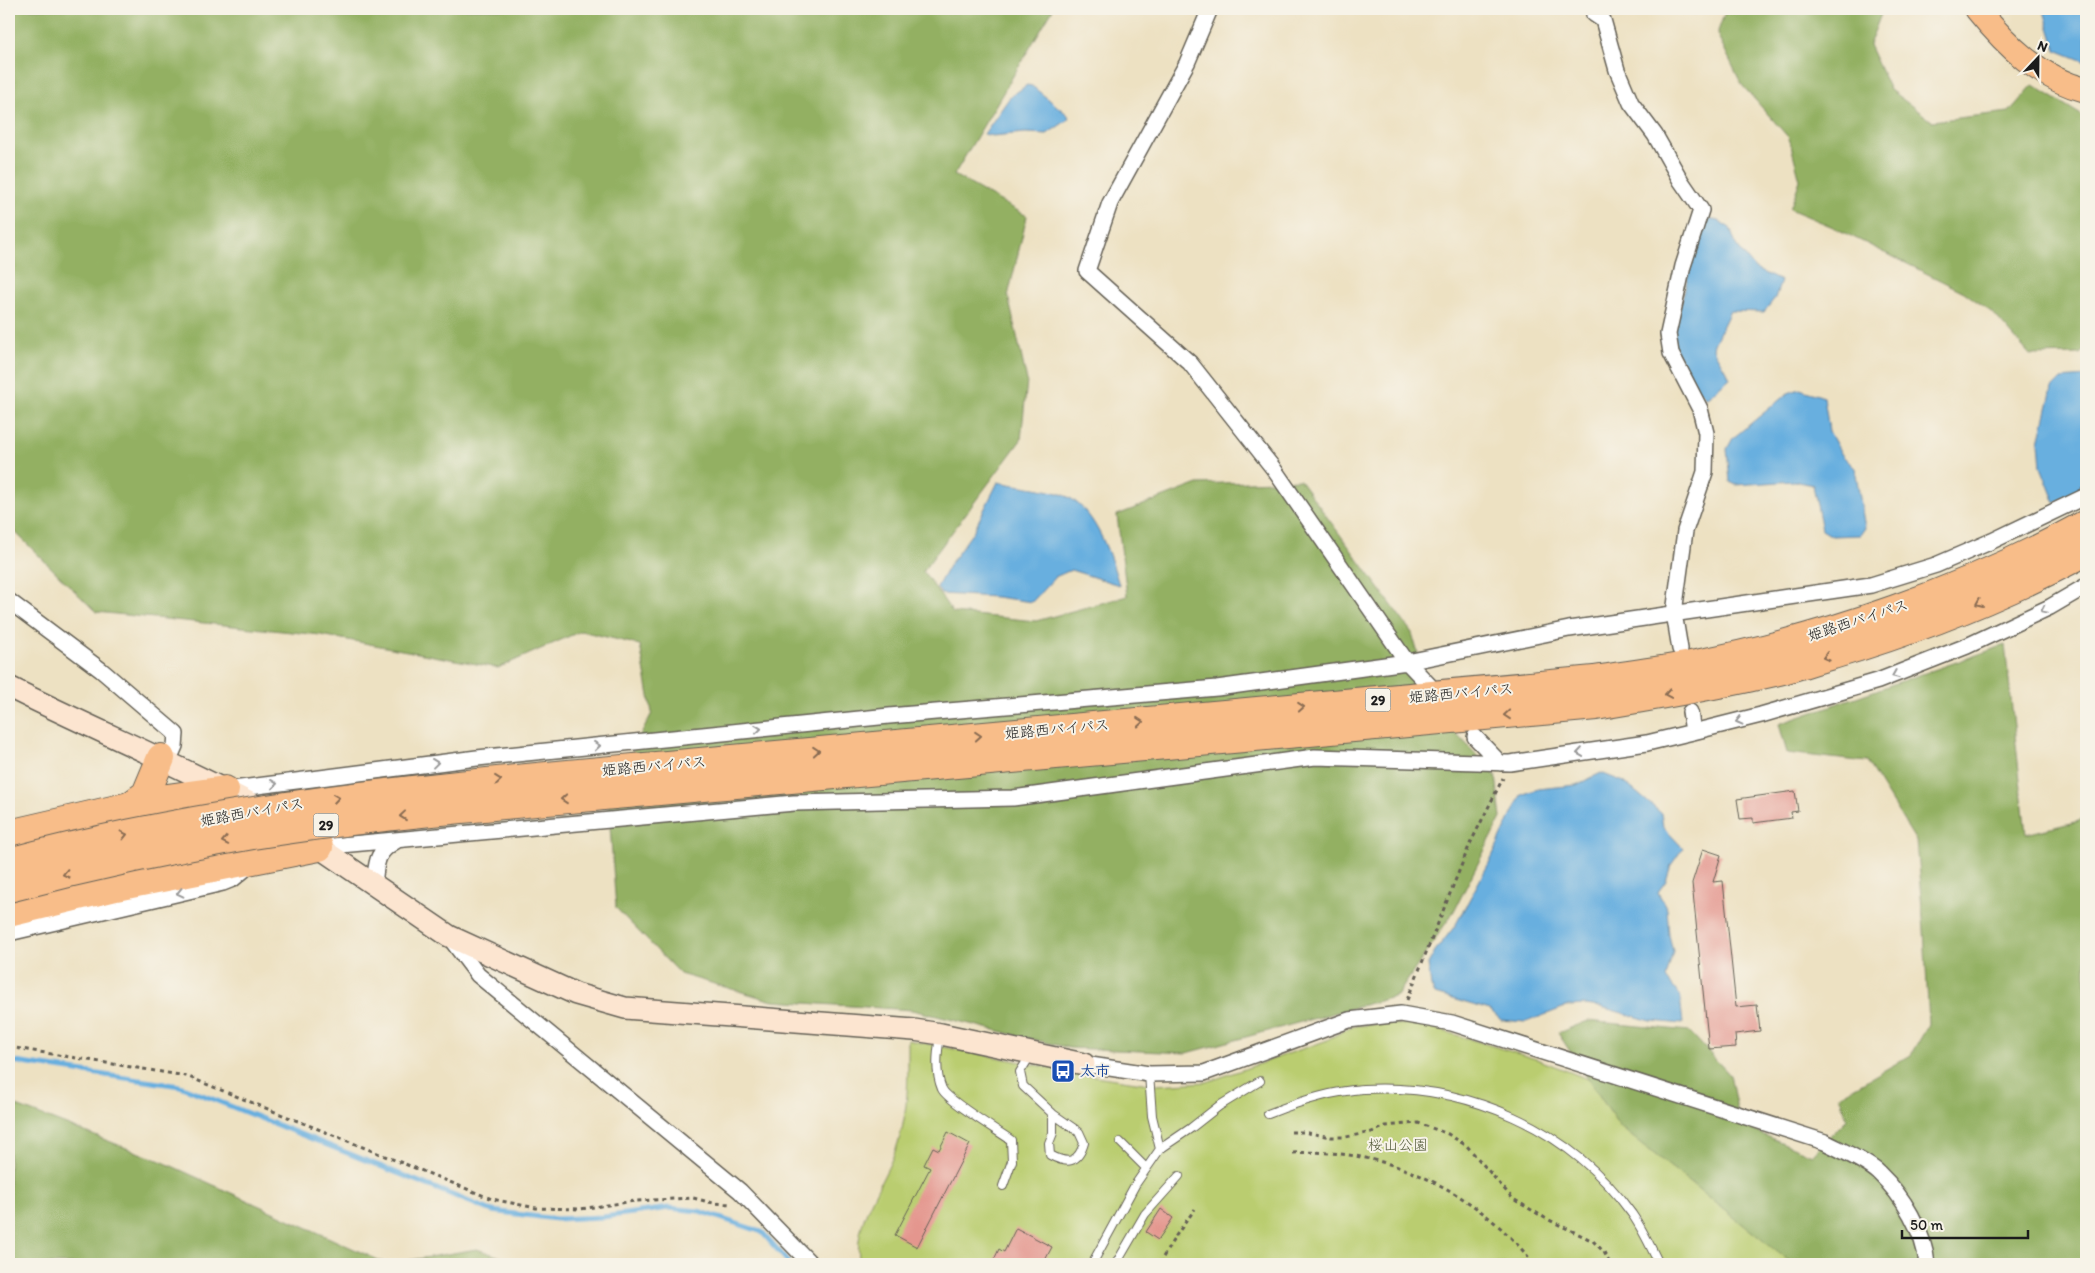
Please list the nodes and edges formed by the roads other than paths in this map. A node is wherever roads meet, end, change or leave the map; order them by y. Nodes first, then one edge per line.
1 (1210, 9) edge
2 (1596, 9) edge
3 (1977, 9) edge
4 (2086, 90) edge
5 (2086, 496) edge
6 (2086, 524) edge
7 (2086, 552) edge
8 (2086, 586) edge
9 (9, 601) edge
10 (1674, 613) junction
11 (1680, 649) dead end
12 (1407, 662) junction
13 (1429, 685) dead end
14 (9, 687) edge
15 (1690, 712) dead end
16 (1693, 732) junction
17 (1476, 736) dead end
18 (165, 760) junction
19 (1505, 763) junction
20 (647, 779) junction
21 (299, 780) junction
22 (226, 790) junction
23 (132, 805) junction
24 (260, 808) junction
25 (285, 824) junction
26 (13, 829) edge
27 (400, 840) junction
28 (319, 847) junction
29 (9, 862) edge
30 (243, 862) junction
31 (374, 884) junction
32 (9, 888) edge
33 (9, 913) edge
34 (9, 933) edge
35 (449, 936) junction
36 (941, 1034) junction
37 (1031, 1054) junction
38 (1084, 1064) joint
39 (1149, 1074) junction
40 (1260, 1081) dead end
41 (1053, 1114) junction
42 (1268, 1114) dead end
43 (1120, 1142) dead end
44 (1160, 1149) junction
45 (1146, 1168) junction
46 (1180, 1176) dead end
47 (1003, 1186) dead end
48 (812, 1264) edge
49 (1092, 1264) edge
50 (1116, 1264) edge
51 (1659, 1264) edge
52 (1927, 1264) edge

1 - 12 street
2 - 10 street
3 - 4 main road
5 - 10 street
20 -> 6 highway, 姫路西バイパス / 29
7 -> 20 highway, 姫路西バイパス / 29
8 -> 16 street
9 - 18 street
10 - 11 street
10 - 12 street
12 - 13 street
21 -> 12 street
14 - 18 street
15 - 16 street
16 -> 19 street
17 - 19 street
18 - 22 street
18 - 23 highway
19 - 27 street
29 -> 20 highway, 姫路西バイパス / 29, bridge
20 -> 32 highway, 姫路西バイパス / 29, bridge
22 -> 21 street
21 - 25 street
22 - 23 highway
22 - 24 street
23 - 26 highway
24 - 25 street
24 - 30 street
25 - 28 street
27 - 28 street
27 - 31 street
28 - 30 highway
28 - 31 street
30 - 33 highway
30 -> 34 street
31 - 35 street
35 - 36 street
35 - 48 street
36 - 37 street
36 - 47 lane
37 - 38 street
37 - 41 lane
38 - 39 street
39 - 44 lane
39 - 52 street
40 - 44 lane
41 - 41 lane
42 - 51 lane
43 - 45 lane
44 - 45 lane
45 - 49 lane
46 - 50 lane

